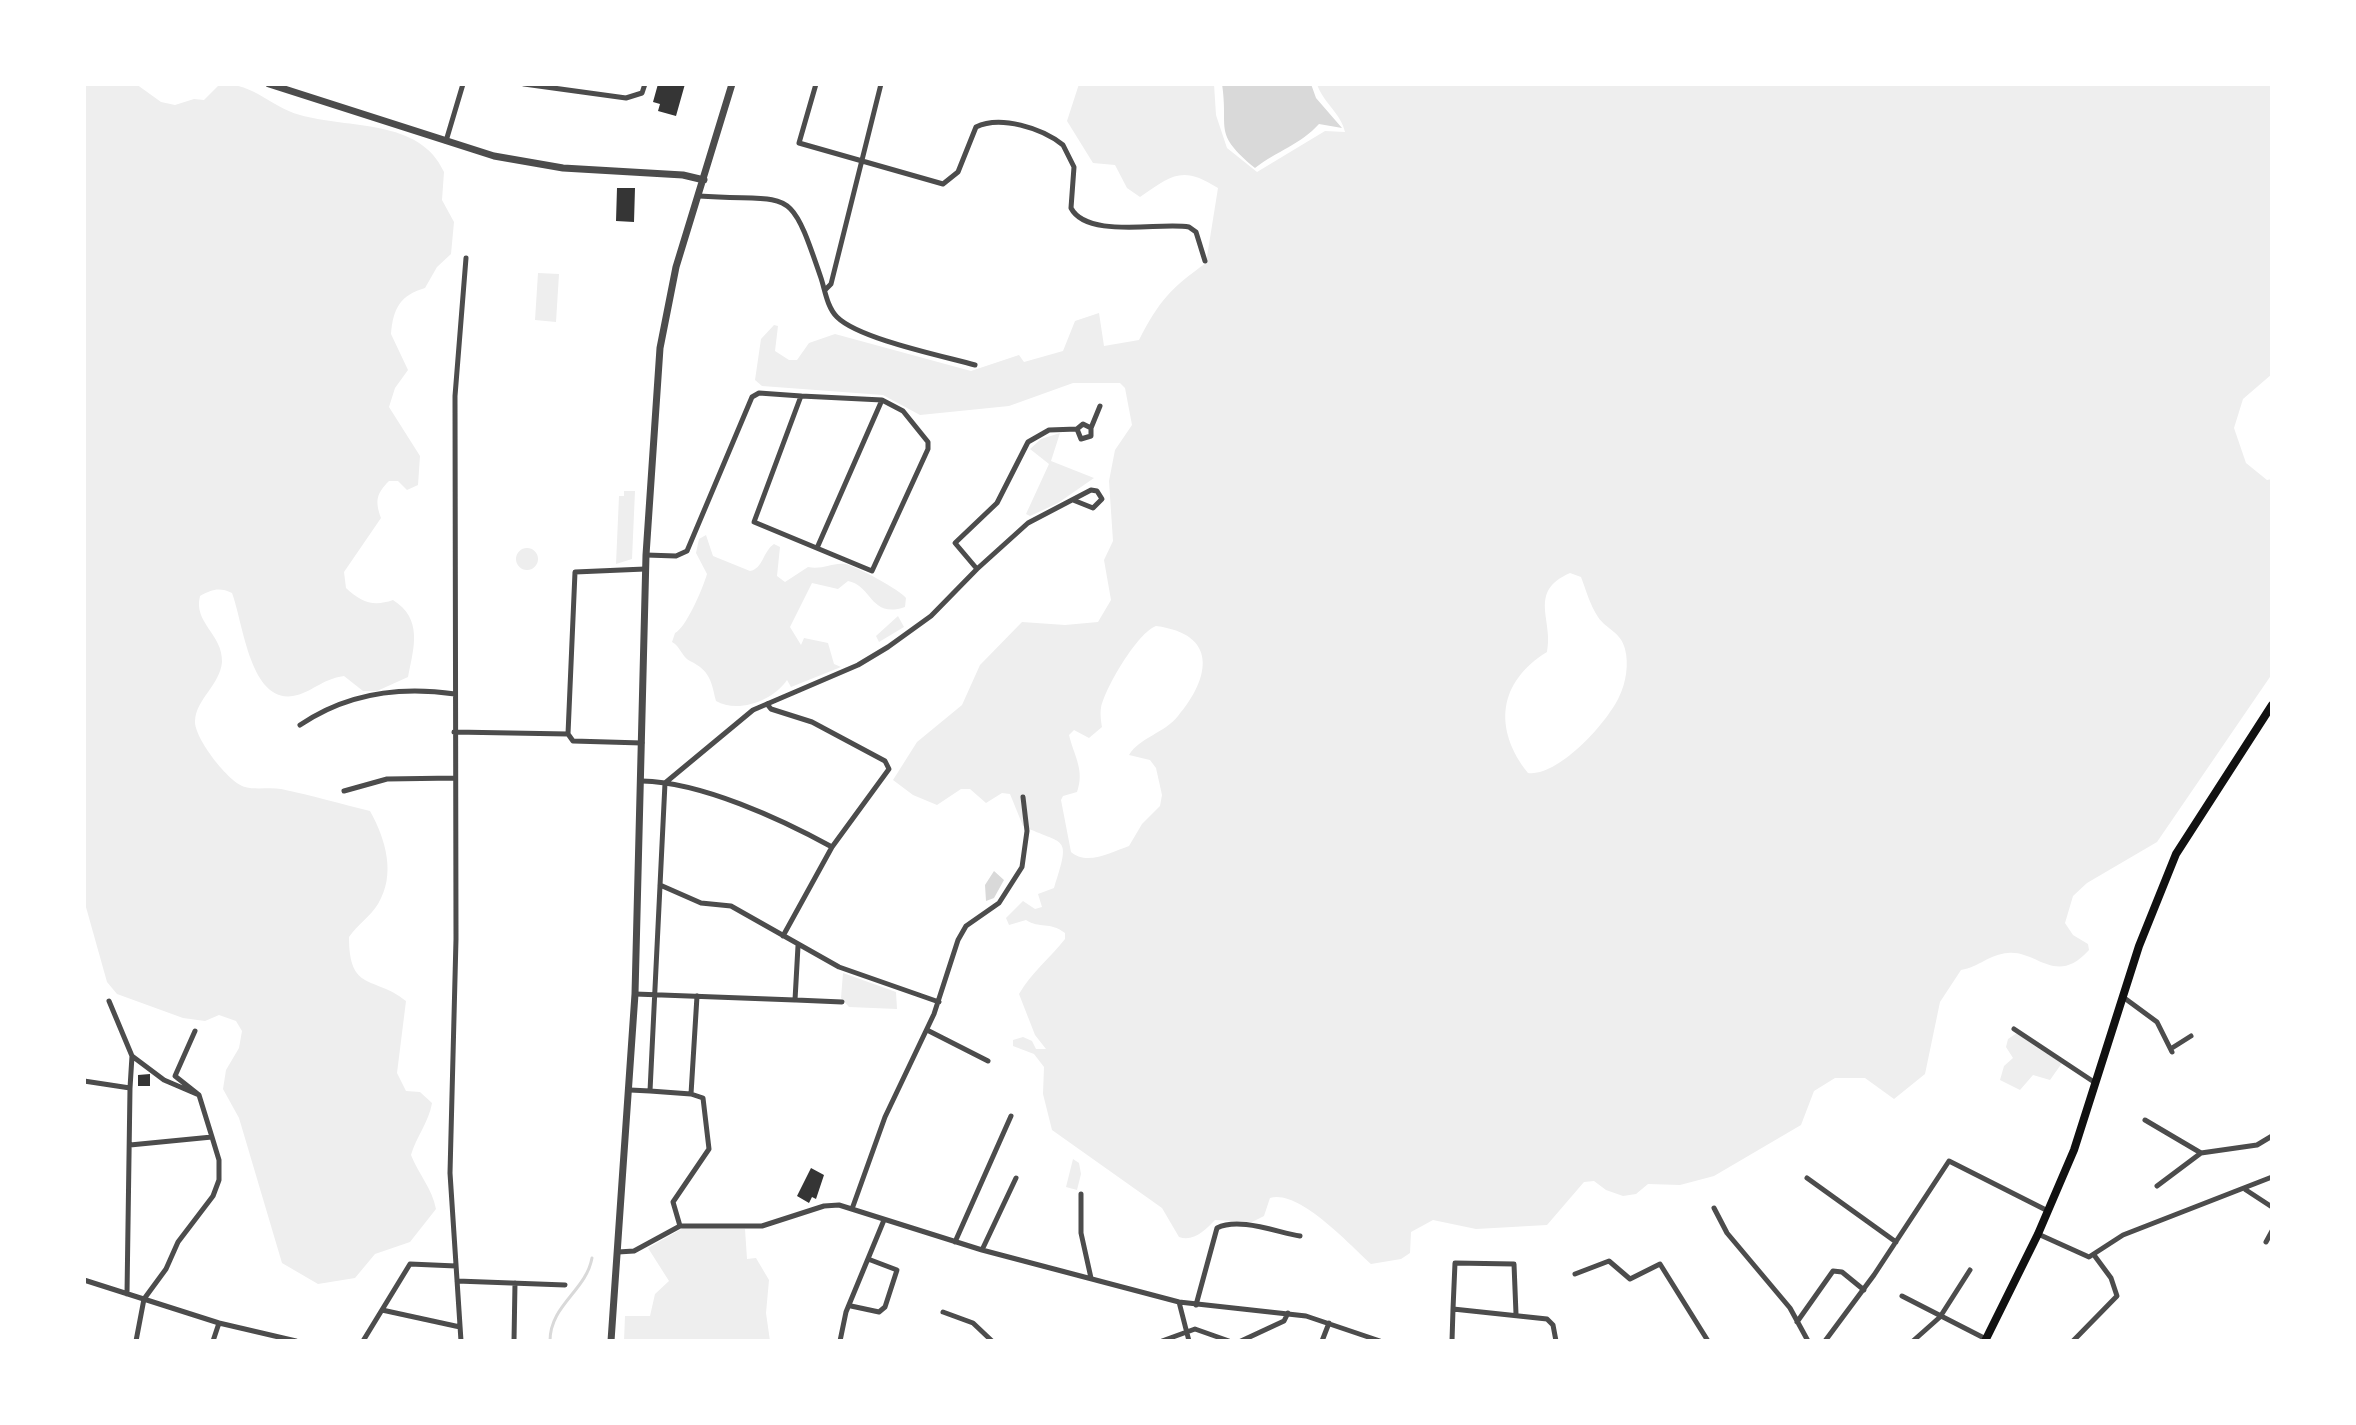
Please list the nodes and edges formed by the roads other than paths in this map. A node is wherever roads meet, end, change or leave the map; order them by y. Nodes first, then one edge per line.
1 (269, 84) edge
2 (463, 84) edge
3 (524, 84) edge
4 (645, 84) edge
5 (732, 84) edge
6 (816, 84) edge
7 (881, 84) edge
8 (446, 141) junction
9 (862, 161) junction
10 (704, 180) junction
11 (699, 196) junction
12 (466, 258) dead end
13 (1205, 261) dead end
14 (825, 290) junction
15 (975, 365) dead end
16 (801, 396) junction
17 (882, 400) junction
18 (1100, 406) dead end
19 (1091, 428) junction
20 (1077, 429) junction
21 (1073, 500) junction
22 (817, 548) junction
23 (646, 555) junction
24 (645, 569) junction
25 (977, 569) junction
26 (455, 694) junction
27 (767, 704) junction
28 (2272, 705) edge
29 (300, 725) dead end
30 (454, 732) junction
31 (568, 734) junction
32 (643, 743) junction
33 (455, 778) junction
34 (642, 781) junction
35 (665, 783) junction
36 (344, 791) dead end
37 (1023, 797) dead end
38 (832, 847) junction
39 (660, 885) junction
40 (783, 936) junction
41 (798, 946) junction
42 (635, 994) junction
43 (655, 995) junction
44 (697, 996) junction
45 (2123, 997) junction
46 (795, 1000) junction
47 (109, 1001) dead end
48 (842, 1002) dead end
49 (939, 1002) junction
50 (2014, 1029) dead end
51 (927, 1030) junction
52 (195, 1031) dead end
53 (2191, 1036) dead end
54 (132, 1056) junction
55 (988, 1061) dead end
56 (84, 1081) edge
57 (2094, 1082) junction
58 (130, 1088) junction
59 (630, 1090) junction
60 (650, 1091) junction
61 (691, 1094) junction
62 (199, 1095) junction
63 (1011, 1116) dead end
64 (2145, 1120) dead end
65 (2272, 1136) edge
66 (212, 1137) junction
67 (130, 1145) junction
68 (2201, 1153) junction
69 (2272, 1177) edge
70 (1016, 1178) dead end
71 (1807, 1178) dead end
72 (2157, 1186) dead end
73 (2245, 1189) junction
74 (1081, 1194) dead end
75 (2272, 1207) edge
76 (1714, 1208) dead end
77 (852, 1209) junction
78 (2048, 1211) junction
79 (884, 1220) junction
80 (680, 1226) junction
81 (2272, 1231) edge
82 (2038, 1234) junction
83 (1300, 1236) dead end
84 (955, 1242) junction
85 (1896, 1242) junction
86 (2266, 1242) dead end
87 (982, 1250) junction
88 (617, 1252) junction
89 (2094, 1255) junction
90 (868, 1259) junction
91 (456, 1266) junction
92 (1970, 1270) dead end
93 (1575, 1274) dead end
94 (1091, 1278) junction
95 (84, 1280) edge
96 (457, 1281) junction
97 (515, 1283) junction
98 (565, 1285) dead end
99 (1864, 1290) junction
100 (127, 1294) junction
101 (1902, 1296) dead end
102 (144, 1299) junction
103 (1179, 1302) junction
104 (1196, 1305) junction
105 (851, 1306) junction
106 (1453, 1309) junction
107 (382, 1310) junction
108 (943, 1312) dead end
109 (1288, 1313) junction
110 (1516, 1314) junction
111 (1940, 1317) junction
112 (1797, 1322) junction
113 (219, 1323) junction
114 (1329, 1323) junction
115 (460, 1327) junction
116 (1188, 1331) junction
117 (265, 1333) junction
118 (1986, 1340) edge
119 (136, 1341) edge
120 (213, 1341) edge
121 (263, 1341) edge
122 (296, 1341) edge
123 (363, 1341) edge
124 (461, 1341) edge
125 (514, 1341) edge
126 (611, 1341) edge
127 (840, 1341) edge
128 (992, 1341) edge
129 (1162, 1341) edge
130 (1189, 1341) edge
131 (1229, 1341) edge
132 (1241, 1341) edge
133 (1322, 1341) edge
134 (1380, 1341) edge
135 (1452, 1341) edge
136 (1556, 1341) edge
137 (1708, 1341) edge
138 (1808, 1341) edge
139 (1825, 1341) edge
140 (1913, 1341) edge
141 (2073, 1341) edge

1 - 8 street
2 - 8 street
3 - 4 street
5 - 10 street
6 - 9 street
7 - 9 street
8 - 10 street
9 - 13 street
9 - 14 street
10 - 11 street
11 - 14 street
11 - 23 street
12 - 26 street
14 - 15 street
16 - 17 street
16 - 22 street
16 - 23 street
17 - 22 street
17 - 22 street
18 - 19 street
19 - 20 street
19 - 20 street
20 - 25 street
21 - 21 street
21 - 25 street
23 - 24 street
24 - 31 street
24 - 32 street
25 - 27 street
26 - 29 street
26 - 30 street
27 - 35 street
27 - 38 street
28 - 45 main road
30 - 31 street
30 - 33 street
31 - 32 street
32 - 34 street
33 - 36 street
33 - 91 street
34 - 35 street
34 - 42 street
35 - 38 street
35 - 39 street
37 - 49 street
38 - 40 street
39 - 40 street
39 - 43 street
40 - 41 street
41 - 46 street
41 - 49 street
42 - 43 street
42 - 59 street
43 - 44 street
43 - 60 street
44 - 46 street
44 - 61 street
45 - 53 street
45 - 57 main road
46 - 48 street
47 - 54 street
49 - 51 street
50 - 57 street
51 - 55 street
51 - 77 street
52 - 62 street
54 - 58 street
54 - 62 street
56 - 58 street
57 - 78 main road
58 - 67 street
59 - 60 street
59 - 88 street
60 - 61 street
61 - 80 street
62 - 66 street
63 - 84 street
64 - 68 street
65 - 68 street
66 - 67 street
66 - 102 street
67 - 100 street
68 - 72 street
69 - 73 street
70 - 87 street
71 - 85 street
73 - 75 street
73 - 89 street
74 - 94 street
76 - 112 street
77 - 79 street
77 - 80 street
78 - 82 main road
78 - 85 street
79 - 84 street
79 - 90 street
80 - 88 street
81 - 86 street
82 - 89 street
82 - 118 main road
83 - 104 street
84 - 87 street
85 - 99 street
87 - 94 street
88 - 126 street
89 - 141 street
90 - 105 street
90 - 105 street
91 - 96 street
91 - 107 street
92 - 111 street
93 - 137 street
94 - 103 street
95 - 100 street
96 - 97 street
96 - 115 street
97 - 98 street
97 - 125 street
99 - 112 street
99 - 139 street
100 - 102 street
101 - 111 street
102 - 113 street
102 - 119 street
103 - 104 street
103 - 116 street
104 - 109 street
105 - 127 street
106 - 110 street
106 - 110 street
106 - 135 street
107 - 115 street
107 - 123 street
108 - 128 street
109 - 114 street
109 - 132 street
110 - 136 street
111 - 118 street
111 - 140 street
112 - 138 street
113 - 117 street
113 - 120 street
114 - 133 street
114 - 134 street
115 - 124 street
116 - 129 street
116 - 130 street
116 - 131 street
117 - 121 street
117 - 122 street

